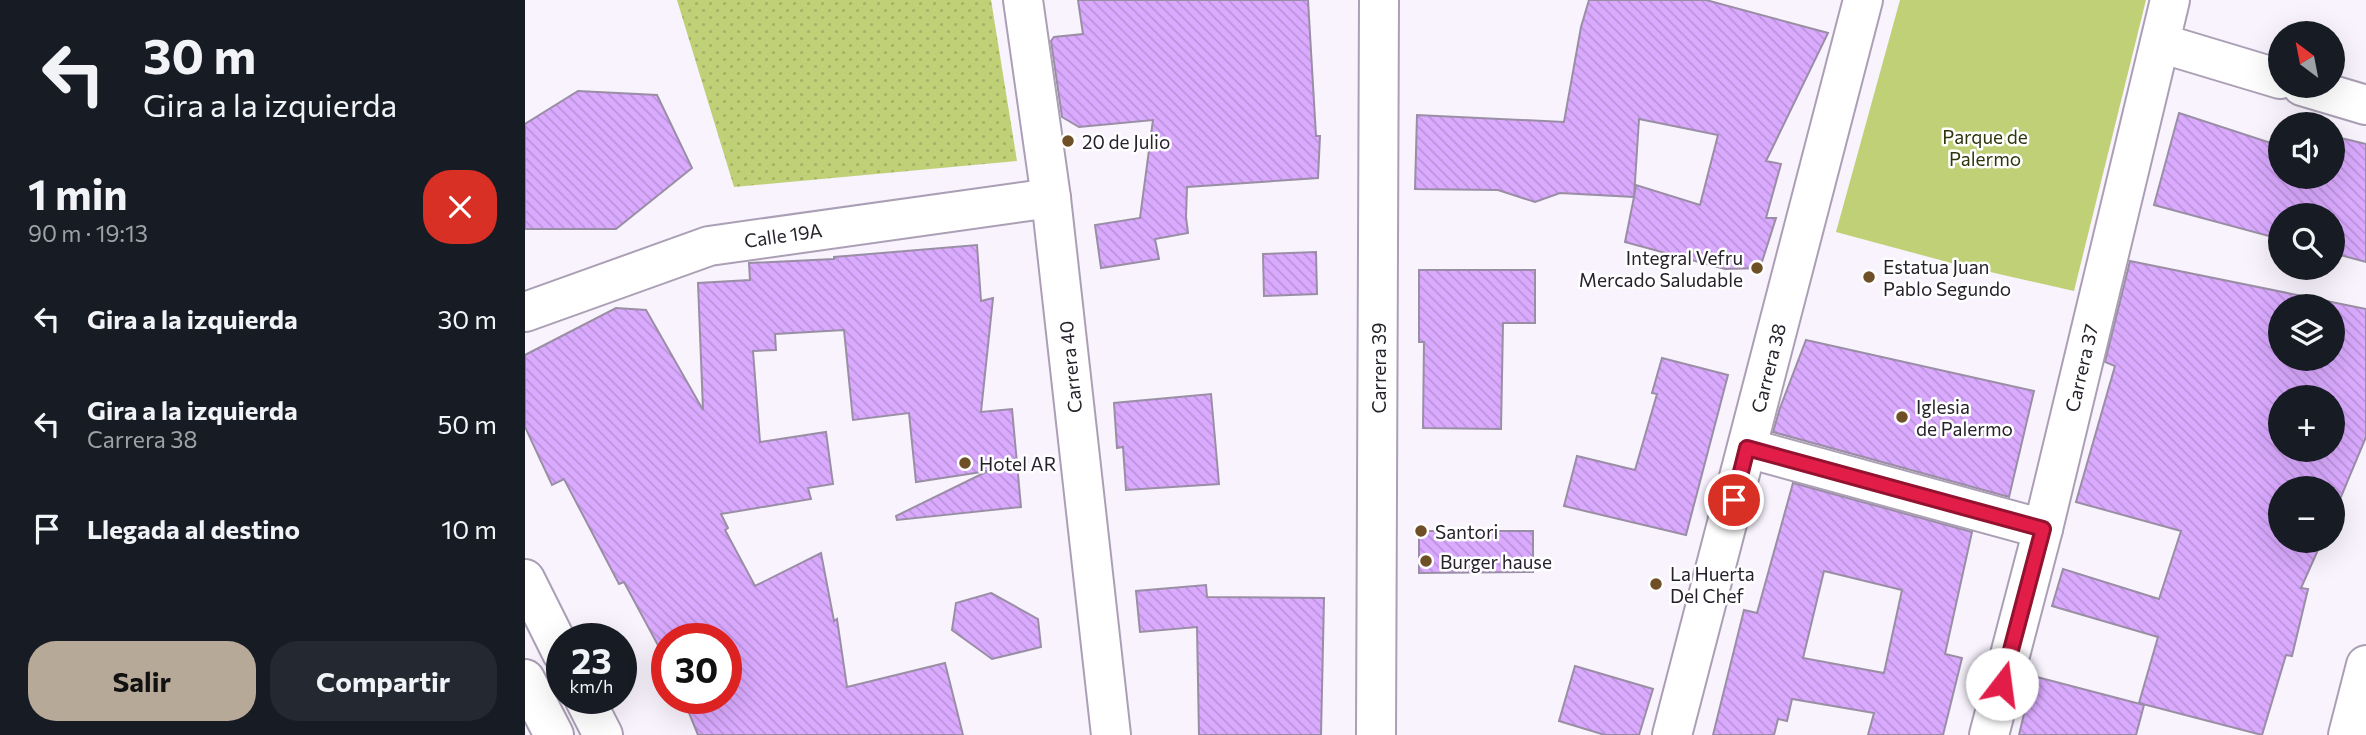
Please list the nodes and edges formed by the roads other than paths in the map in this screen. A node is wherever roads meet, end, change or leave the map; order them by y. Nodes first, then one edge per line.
1 (1023, 0) edge
2 (1379, 0) edge
3 (1863, 0) edge
4 (2170, 0) edge
5 (2159, 43) junction
6 (2268, 75) edge
7 (2342, 98) edge
8 (2366, 105) edge
9 (1051, 198) junction
10 (525, 312) edge
11 (1747, 448) junction
12 (2043, 529) junction
13 (525, 579) edge
14 (547, 623) edge
15 (2366, 664) edge
16 (525, 679) edge
17 (593, 714) edge
18 (554, 735) edge
19 (603, 735) edge
20 (1111, 735) edge
21 (1376, 735) edge
22 (1672, 735) edge
23 (1989, 735) edge
24 (2348, 735) edge

1 - 9 street, Carrera 40
2 - 21 street, Carrera 39
3 - 11 street, Carrera 38
4 - 5 street, Carrera 37
5 - 6 street
5 - 12 street, Carrera 37
7 - 8 street
9 - 10 street, Calle 19A
9 - 20 street, Carrera 40
11 - 12 street
11 - 22 street, Carrera 38
12 - 23 street, Carrera 37
13 - 14 street
15 - 24 street
16 - 18 street
17 - 19 street

